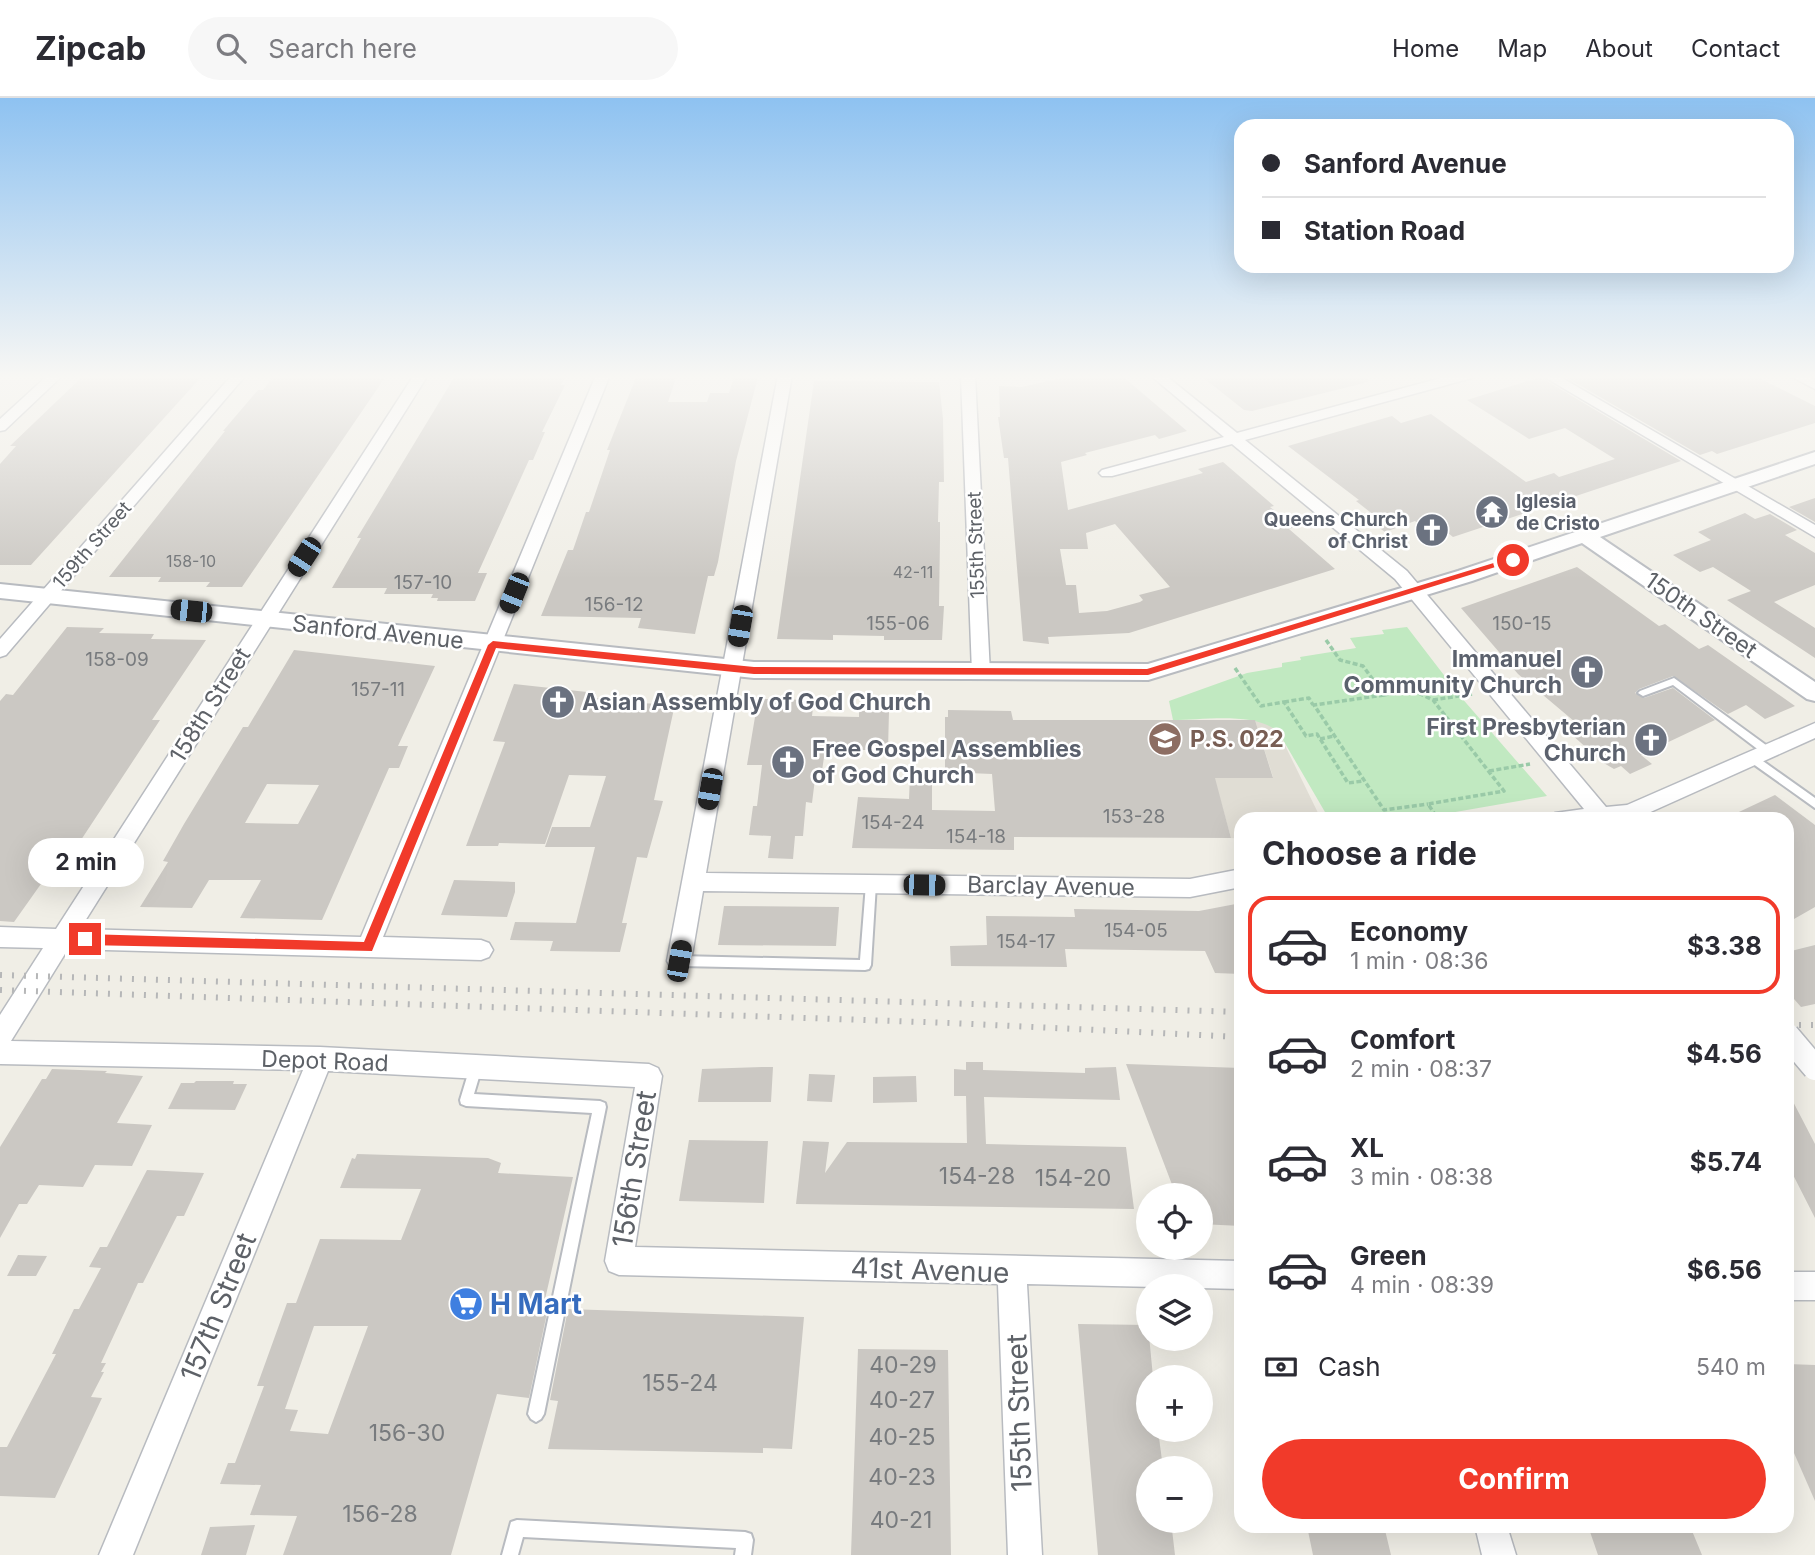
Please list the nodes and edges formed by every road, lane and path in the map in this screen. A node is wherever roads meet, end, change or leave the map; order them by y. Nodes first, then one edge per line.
1 (180, 443) edge
2 (377, 443) edge
3 (575, 443) edge
4 (773, 443) edge
5 (971, 443) edge
6 (1216, 443) edge
7 (1240, 443) edge
8 (1663, 443) edge
9 (1815, 458) edge
10 (1107, 473) dead end
11 (1734, 485) junction
12 (1815, 533) edge
13 (1586, 537) junction
14 (0, 591) edge
15 (1415, 591) junction
16 (47, 596) junction
17 (264, 620) junction
18 (1326, 640) dead end
19 (493, 645) junction
20 (0, 651) edge
21 (1235, 668) dead end
22 (732, 669) junction
23 (981, 673) junction
24 (1643, 693) dead end
25 (1815, 693) edge
26 (1472, 694) dead end
27 (1384, 695) junction
28 (1433, 701) junction
29 (1284, 702) junction
30 (1314, 705) junction
31 (1815, 730) edge
32 (1334, 736) junction
33 (1320, 739) junction
34 (1760, 755) junction
35 (1530, 764) dead end
36 (1488, 772) junction
37 (1363, 781) junction
38 (1428, 804) junction
39 (1815, 804) edge
40 (1433, 812) edge
41 (1598, 812) edge
42 (1631, 812) edge
43 (1234, 879) edge
44 (693, 882) junction
45 (871, 884) junction
46 (0, 937) edge
47 (61, 939) junction
48 (368, 947) junction
49 (481, 950) dead end
50 (679, 961) joint
51 (0, 1036) edge
52 (1794, 1043) edge
53 (0, 1052) edge
54 (320, 1059) junction
55 (476, 1067) junction
56 (1815, 1068) edge
57 (649, 1076) joint
58 (619, 1261) joint
59 (1013, 1272) junction
60 (1234, 1275) edge
61 (1794, 1286) edge
62 (1815, 1286) edge
63 (536, 1414) dead end
64 (1492, 1533) edge
65 (116, 1555) edge
66 (510, 1555) edge
67 (743, 1555) edge
68 (1025, 1555) edge
69 (1499, 1555) edge

1 - 16 street, 159th Street
2 - 17 street, 158th Street
3 - 19 street
4 - 22 street
5 - 23 street, 155th Street
6 - 10 street
7 - 15 street
8 - 11 street
9 - 11 street, Sanford Avenue
11 - 12 street
11 - 13 street, Sanford Avenue
13 - 15 street, Sanford Avenue
13 - 25 street, 150th Street
14 - 16 street, Sanford Avenue
15 - 23 street, Sanford Avenue
15 - 41 street
16 - 17 street, Sanford Avenue
16 - 20 street, 159th Street
17 - 19 street, Sanford Avenue
17 - 47 street, 158th Street
18 - 27 path
19 - 22 street, Sanford Avenue
19 - 48 street
21 - 29 path
22 - 23 street, Sanford Avenue
22 - 44 street
24 - 34 lane
26 - 28 path
27 - 28 path
27 - 30 path
28 - 36 path
29 - 30 path
29 - 33 path
30 - 32 path
31 - 34 street
32 - 33 path
32 - 37 path
33 - 37 path
34 - 39 lane
34 - 42 street
35 - 36 path
36 - 38 path
37 - 38 path
38 - 40 path
43 - 45 street, Barclay Avenue
44 - 45 street, Barclay Avenue
44 - 50 street
45 - 50 lane
46 - 47 street
47 - 48 street
47 - 51 street, 158th Street
48 - 49 street
52 - 56 street, bridge
53 - 54 street, Depot Road
54 - 55 street, Depot Road
54 - 65 street, 157th Street
55 - 57 street, Depot Road
55 - 63 lane
57 - 58 street, 156th Street
58 - 59 street, 41st Avenue
59 - 60 street, 41st Avenue
59 - 68 street, 155th Street
61 - 62 street
64 - 69 street
66 - 67 lane

